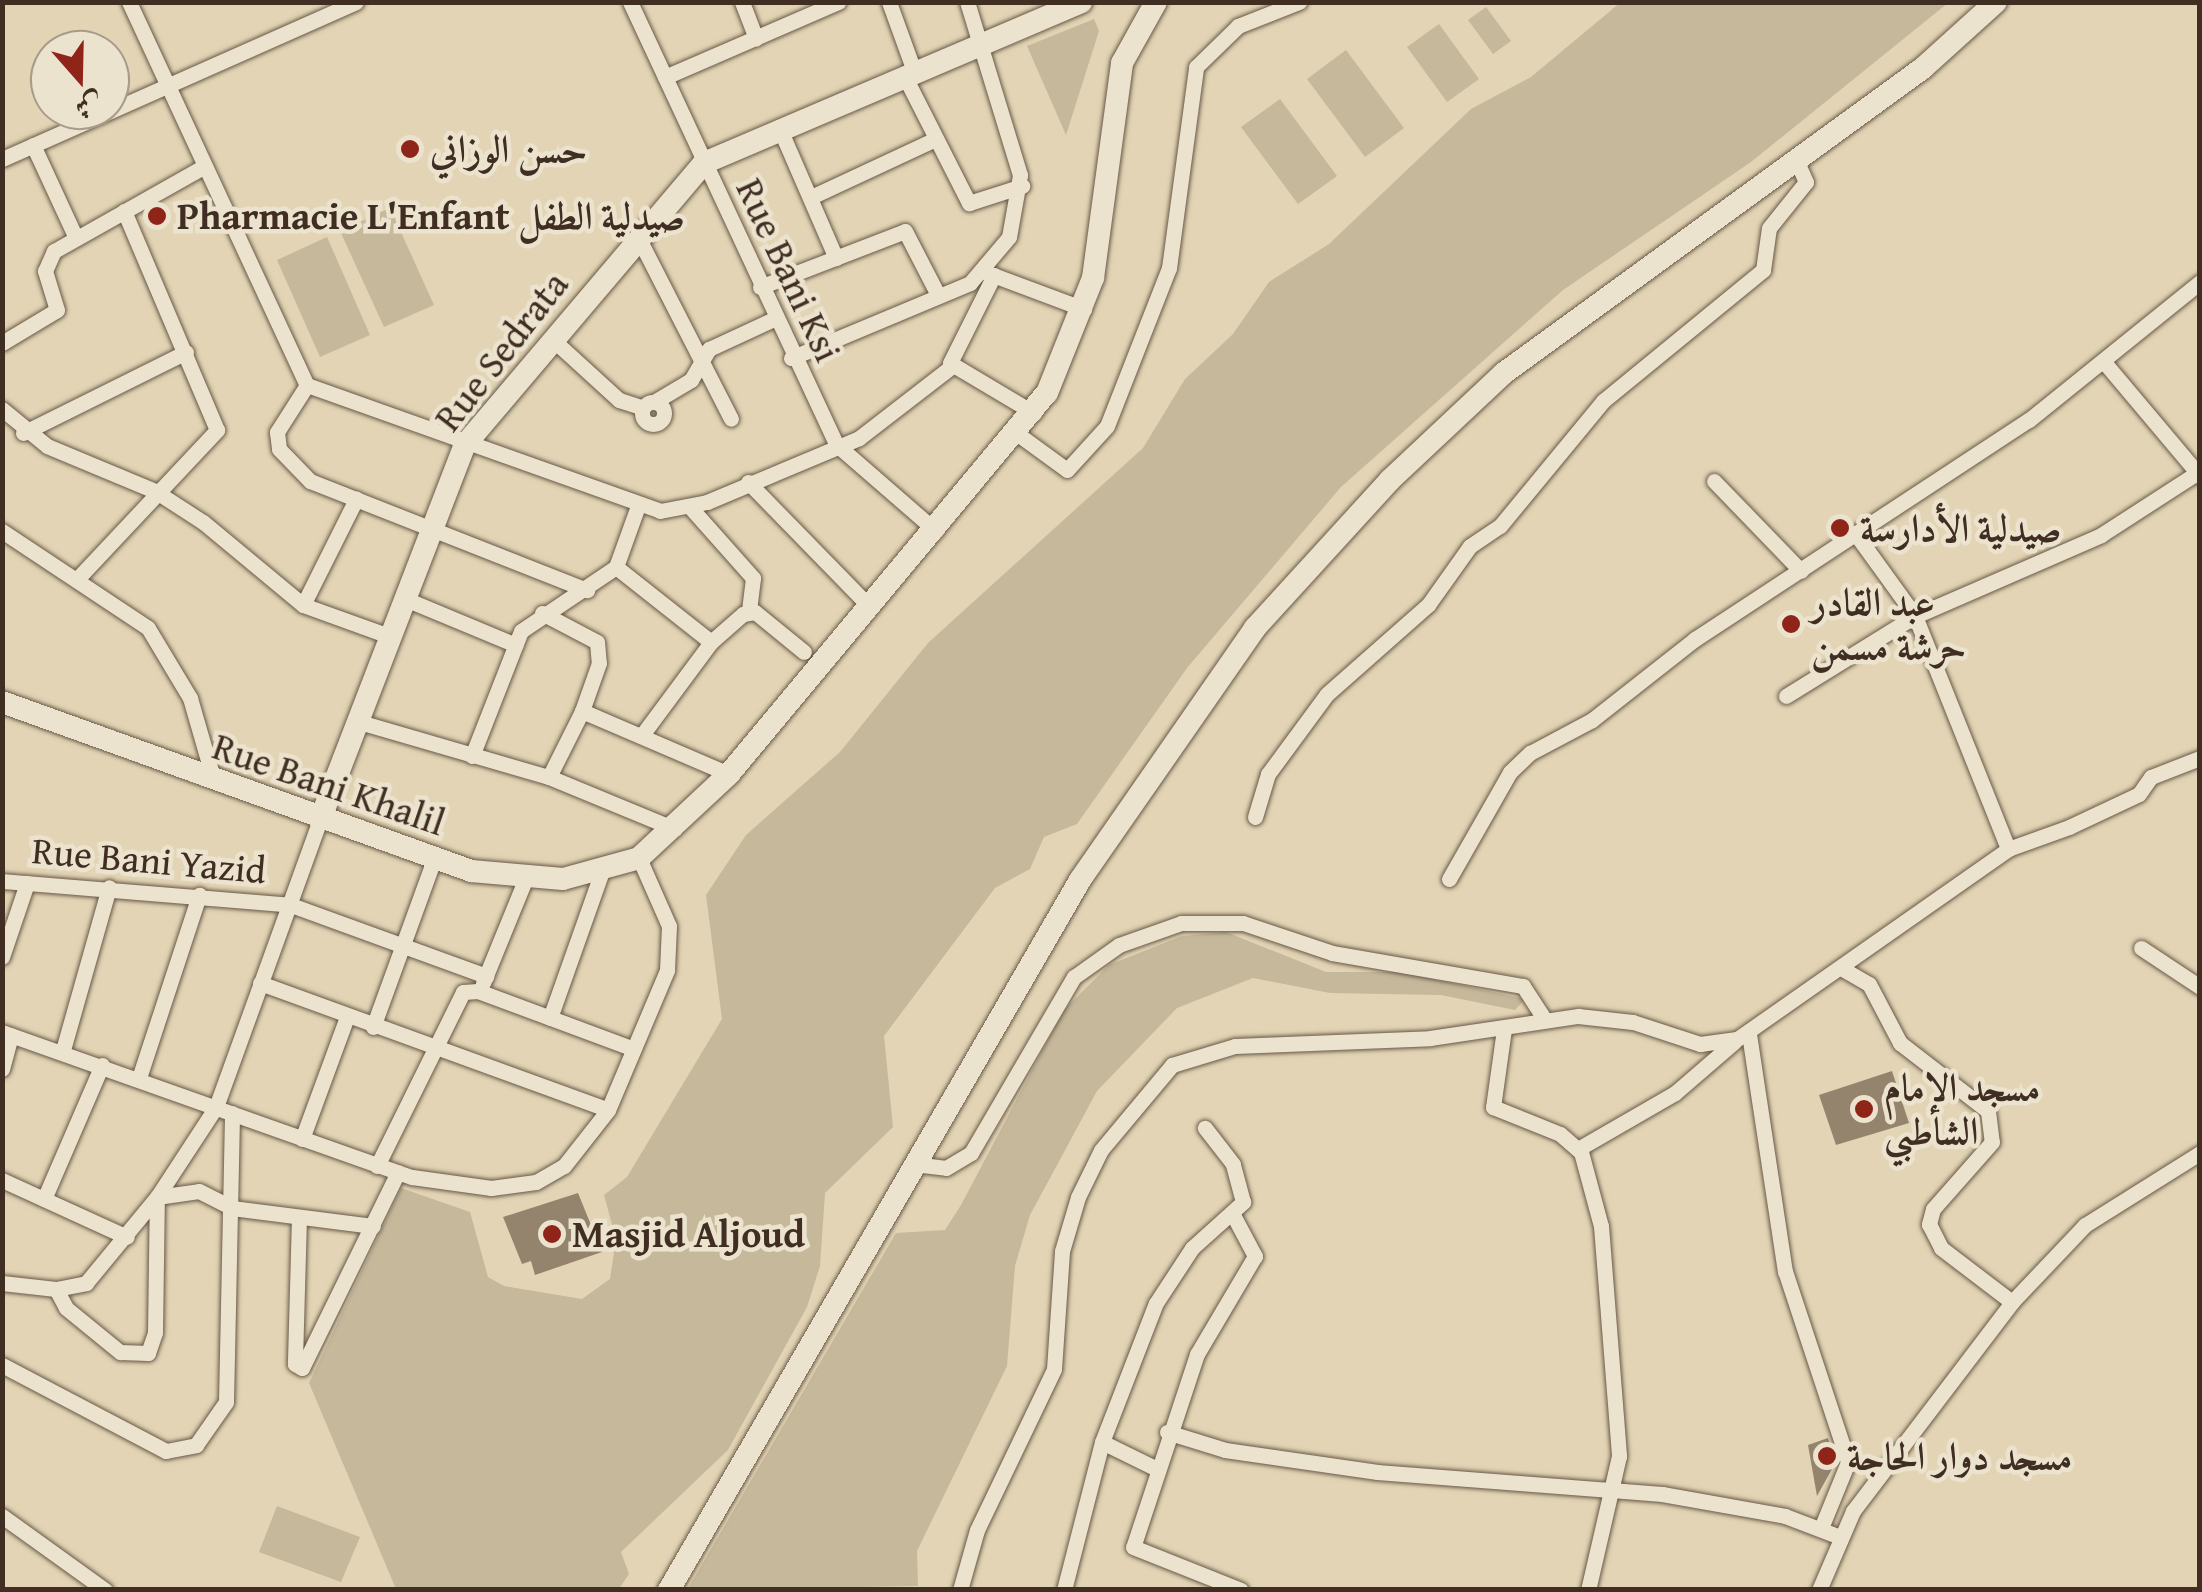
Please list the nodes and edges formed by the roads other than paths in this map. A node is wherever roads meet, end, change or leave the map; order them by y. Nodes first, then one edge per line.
1 (129, 2) edge
2 (356, 2) edge
3 (630, 2) edge
4 (742, 2) edge
5 (838, 2) edge
6 (889, 2) edge
7 (967, 2) edge
8 (1081, 2) edge
9 (1156, 2) edge
10 (1298, 2) edge
11 (1996, 2) edge
12 (756, 38) junction
13 (981, 45) junction
14 (909, 73) junction
15 (665, 77) junction
16 (170, 83) junction
17 (779, 127) junction
18 (933, 140) junction
19 (33, 145) junction
20 (2, 159) edge
21 (1796, 160) junction
22 (704, 163) junction
23 (204, 166) junction
24 (1022, 186) junction
25 (811, 197) junction
26 (124, 210) junction
27 (638, 237) junction
28 (76, 238) junction
29 (836, 258) junction
30 (989, 273) junction
31 (2200, 282) edge
32 (760, 287) junction
33 (938, 295) junction
34 (1084, 308) junction
35 (774, 319) junction
36 (551, 338) junction
37 (2, 343) edge
38 (186, 352) junction
39 (791, 358) junction
40 (700, 362) junction
41 (2104, 362) junction
42 (951, 367) junction
43 (307, 384) junction
44 (2, 408) edge
45 (1034, 413) junction
46 (731, 419) dead end
47 (23, 432) junction
48 (1019, 436) junction
49 (837, 445) junction
50 (464, 446) junction
51 (2198, 475) edge
52 (1714, 481) dead end
53 (748, 482) junction
54 (154, 491) junction
55 (356, 499) junction
56 (638, 506) junction
57 (690, 507) junction
58 (431, 524) junction
59 (2, 531) edge
60 (936, 532) junction
61 (1855, 534) junction
62 (616, 567) junction
63 (1801, 571) junction
64 (79, 577) junction
65 (587, 590) junction
66 (404, 598) junction
67 (303, 605) junction
68 (871, 608) junction
69 (748, 611) junction
70 (542, 613) junction
71 (1915, 616) junction
72 (390, 636) junction
73 (710, 642) junction
74 (516, 644) junction
75 (804, 652) dead end
76 (1786, 696) dead end
77 (2, 702) edge
78 (582, 711) junction
79 (356, 721) junction
80 (642, 736) junction
81 (472, 756) junction
82 (2200, 758) edge
83 (729, 774) junction
84 (549, 777) junction
85 (214, 781) junction
86 (1255, 816) dead end
87 (320, 820) junction
88 (676, 828) junction
89 (2008, 848) junction
90 (434, 858) junction
91 (639, 858) junction
92 (602, 872) junction
93 (1448, 879) dead end
94 (524, 880) junction
95 (2, 881) edge
96 (27, 883) junction
97 (110, 887) junction
98 (199, 894) junction
99 (291, 905) junction
100 (400, 946) junction
101 (2141, 948) dead end
102 (2, 957) edge
103 (1841, 968) junction
104 (260, 983) junction
105 (482, 983) junction
106 (2200, 987) edge
107 (346, 1017) junction
108 (550, 1018) junction
109 (1545, 1020) junction
110 (373, 1028) junction
111 (1504, 1028) junction
112 (7, 1033) edge
113 (1743, 1036) junction
114 (430, 1048) junction
115 (634, 1049) junction
116 (64, 1050) junction
117 (102, 1065) junction
118 (2, 1068) edge
119 (139, 1078) junction
120 (224, 1110) junction
121 (608, 1110) junction
122 (1205, 1128) dead end
123 (302, 1139) junction
124 (1578, 1149) junction
125 (2200, 1153) edge
126 (914, 1164) junction
127 (377, 1166) junction
128 (398, 1172) junction
129 (2, 1180) edge
130 (157, 1197) junction
131 (44, 1199) junction
132 (232, 1208) junction
133 (1232, 1214) junction
134 (300, 1217) junction
135 (373, 1226) junction
136 (127, 1238) junction
137 (2, 1283) edge
138 (56, 1290) junction
139 (2012, 1302) junction
140 (2, 1365) edge
141 (1167, 1432) junction
142 (1102, 1442) junction
143 (1155, 1468) junction
144 (1613, 1488) junction
145 (2, 1516) edge
146 (1821, 1528) junction
147 (1840, 1536) junction
148 (105, 1590) edge
149 (668, 1590) edge
150 (960, 1590) edge
151 (1064, 1590) edge
152 (1241, 1590) edge
153 (1588, 1590) edge
154 (1819, 1590) edge

1 - 16 street
2 - 16 street
3 - 15 street, Rue Bani Ksi
4 - 12 street
5 - 12 street
6 - 14 street
7 - 13 street
8 - 13 street, Rue Sedrata
9 - 34 street, Rue Bani Khalil
10 - 48 street
11 - 21 street
12 - 15 street
13 - 14 street, Rue Sedrata
13 - 24 street
14 - 17 street, Rue Sedrata
14 - 18 street
15 - 22 street, Rue Bani Ksi
16 - 19 street
16 - 23 street
17 - 22 street, Rue Sedrata
17 - 25 street
18 - 24 street
18 - 25 street
19 - 20 street
19 - 28 street
21 - 86 street
21 - 126 street
22 - 27 street, Rue Sedrata
22 - 32 street, Rue Bani Ksi
23 - 26 street
23 - 43 street
24 - 30 street
25 - 29 street
26 - 28 street
26 - 38 street
27 - 36 street, Rue Sedrata
27 - 40 street
28 - 37 street
29 - 32 street
29 - 33 street
30 - 33 street
30 - 34 street
30 - 42 street
31 - 41 street
32 - 35 street, Rue Bani Ksi
33 - 39 street
34 - 45 street, Rue Bani Khalil
35 - 39 street, Rue Bani Ksi
35 - 40 street
36 - 40 street
36 - 50 street, Rue Sedrata
38 - 47 street
38 - 54 street
39 - 49 street, Rue Bani Ksi
40 - 46 street
41 - 51 street
41 - 61 street
42 - 45 street
42 - 49 street
43 - 50 street
43 - 55 street
44 - 47 street
45 - 48 street, Rue Bani Khalil
47 - 54 street
48 - 60 street, Rue Bani Khalil
49 - 53 street
49 - 60 street, Rue Bani Ksi
50 - 56 street
50 - 58 street, Rue Sedrata
51 - 71 street
52 - 63 street
53 - 57 street
53 - 68 street
54 - 64 street
54 - 67 street
55 - 58 street
55 - 67 street
56 - 57 street
56 - 62 street
57 - 69 street
58 - 65 street
58 - 66 street, Rue Sedrata
59 - 64 street
60 - 68 street, Rue Bani Khalil
61 - 63 street
61 - 71 street
62 - 65 street
62 - 73 street
63 - 93 street
64 - 85 street
65 - 70 street
66 - 72 street, Rue Sedrata
66 - 74 street
67 - 72 street
68 - 83 street, Rue Bani Khalil
69 - 73 street
69 - 75 street
70 - 74 street
70 - 78 street
71 - 76 street
71 - 89 street
72 - 79 street, Rue Sedrata
73 - 80 street
74 - 81 street
77 - 85 street, Rue Bani Khalil
78 - 80 street
78 - 84 street
79 - 81 street
79 - 87 street, Rue Sedrata
80 - 83 street
81 - 84 street
82 - 89 street
83 - 88 street, Rue Bani Khalil
84 - 88 street
85 - 87 street, Rue Bani Khalil
87 - 90 street, Rue Bani Khalil
87 - 99 street, Rue Sedrata
88 - 91 street, Rue Bani Khalil
89 - 103 street
90 - 94 street, Rue Bani Khalil
90 - 100 street
91 - 92 street, Rue Bani Khalil
91 - 115 street
92 - 94 street, Rue Bani Khalil
92 - 108 street
94 - 105 street
95 - 96 street, Rue Bani Yazid
96 - 97 street, Rue Bani Yazid
96 - 102 street
97 - 98 street, Rue Bani Yazid
97 - 116 street
98 - 99 street, Rue Bani Yazid
98 - 119 street
99 - 100 street, Rue Bani Yazid
99 - 104 street, Rue Sedrata
100 - 105 street, Rue Bani Yazid
100 - 110 street
101 - 106 street
103 - 113 street
103 - 139 street
104 - 107 street
104 - 120 street, Rue Sedrata
105 - 108 street, Rue Bani Yazid
105 - 114 street
107 - 110 street
107 - 123 street
108 - 115 street, Rue Bani Yazid
109 - 111 street
109 - 113 street
109 - 126 street
110 - 114 street
111 - 124 street
111 - 150 street
112 - 116 street
112 - 118 street
113 - 124 street
113 - 146 street
114 - 121 street
114 - 127 street
115 - 121 street
116 - 117 street
117 - 119 street
117 - 131 street
119 - 120 street
120 - 123 street
120 - 130 street
120 - 132 street
121 - 128 street
122 - 133 street
123 - 127 street
124 - 144 street
125 - 139 street
126 - 149 street
127 - 128 street
128 - 135 street
129 - 131 street
130 - 132 street
130 - 136 street
130 - 138 street
131 - 136 street
132 - 134 street
132 - 140 street
133 - 141 street
133 - 142 street
134 - 135 street
134 - 135 street
136 - 138 street
137 - 138 street
139 - 147 street
141 - 143 street
141 - 144 street
142 - 143 street
142 - 151 street
143 - 152 street
144 - 146 street
144 - 153 street
145 - 148 street
146 - 147 street
147 - 154 street

